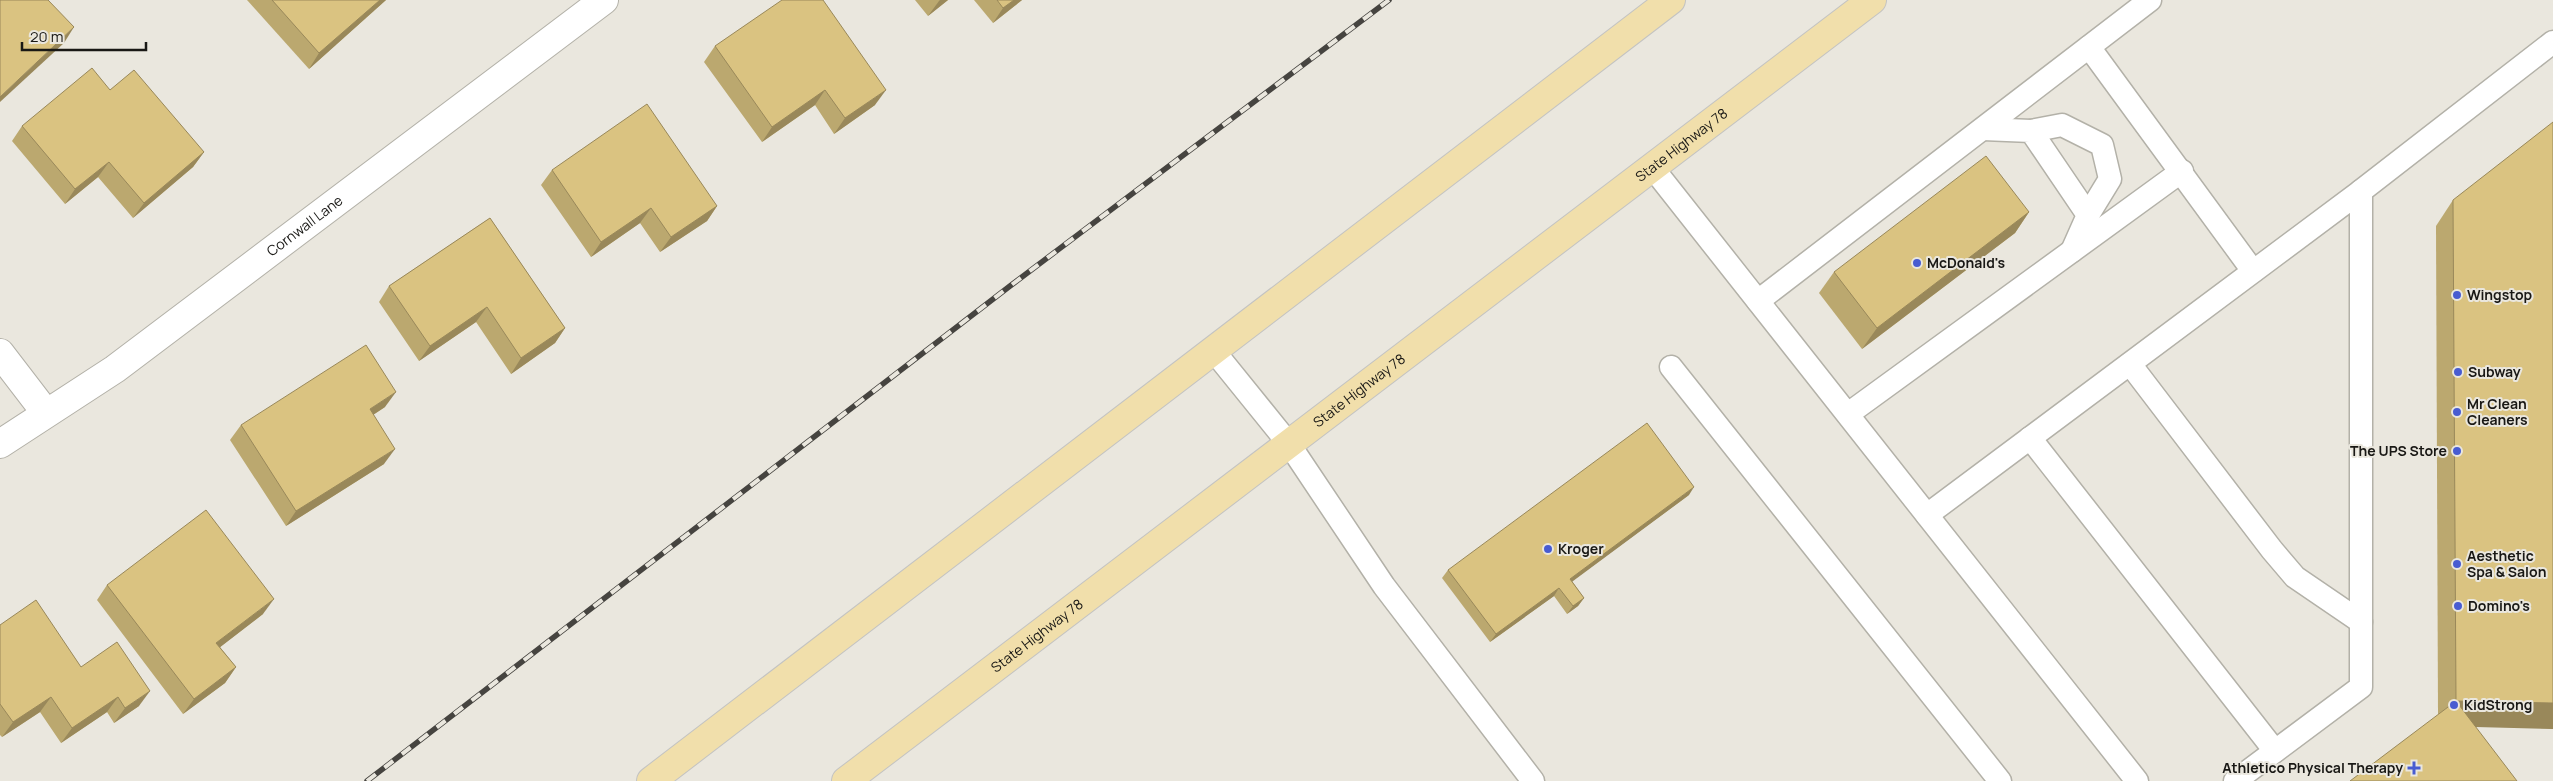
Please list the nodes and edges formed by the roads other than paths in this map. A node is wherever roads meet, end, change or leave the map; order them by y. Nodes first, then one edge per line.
1 (604, 0) edge
2 (1671, 0) edge
3 (1872, 0) edge
4 (2150, 0) edge
5 (572, 10) edge
6 (2553, 42) edge
7 (2088, 47) junction
8 (1983, 129) junction
9 (2031, 131) junction
10 (1652, 167) junction
11 (2182, 171) junction
12 (2361, 191) junction
13 (2088, 214) junction
14 (2071, 252) junction
15 (2253, 272) junction
16 (1758, 301) junction
17 (1213, 350) junction
18 (0, 353) edge
19 (2130, 364) junction
20 (1671, 367) dead end
21 (46, 413) junction
22 (1848, 414) junction
23 (2030, 438) junction
24 (0, 444) edge
25 (1289, 444) junction
26 (1927, 515) junction
27 (2361, 622) junction
28 (2275, 751) junction
29 (851, 780) edge
30 (651, 781) edge
31 (1533, 781) edge
32 (2000, 781) edge
33 (2138, 781) edge
34 (2235, 781) edge

1 - 5 street, Cornwall Lane
2 - 17 main road
3 - 10 main road, State Highway 78
4 - 7 lane
5 - 21 street, Cornwall Lane
6 - 12 lane
7 - 8 lane
7 - 11 lane
8 - 9 lane
8 - 16 lane
9 - 13 lane
9 - 13 lane
10 - 16 lane
10 - 25 main road, State Highway 78
11 - 14 lane
11 - 15 lane
12 - 15 lane
12 - 27 lane
13 - 14 lane
14 - 22 lane
15 - 19 lane
16 - 22 lane
17 - 25 lane
17 - 30 main road
18 - 21 street
19 - 23 lane
19 - 27 lane
20 - 32 lane
21 - 24 street, Cornwall Lane
22 - 26 lane
23 - 26 lane
23 - 28 lane
25 - 29 main road, State Highway 78
25 - 31 lane
26 - 33 lane
27 - 28 lane
28 - 34 lane

